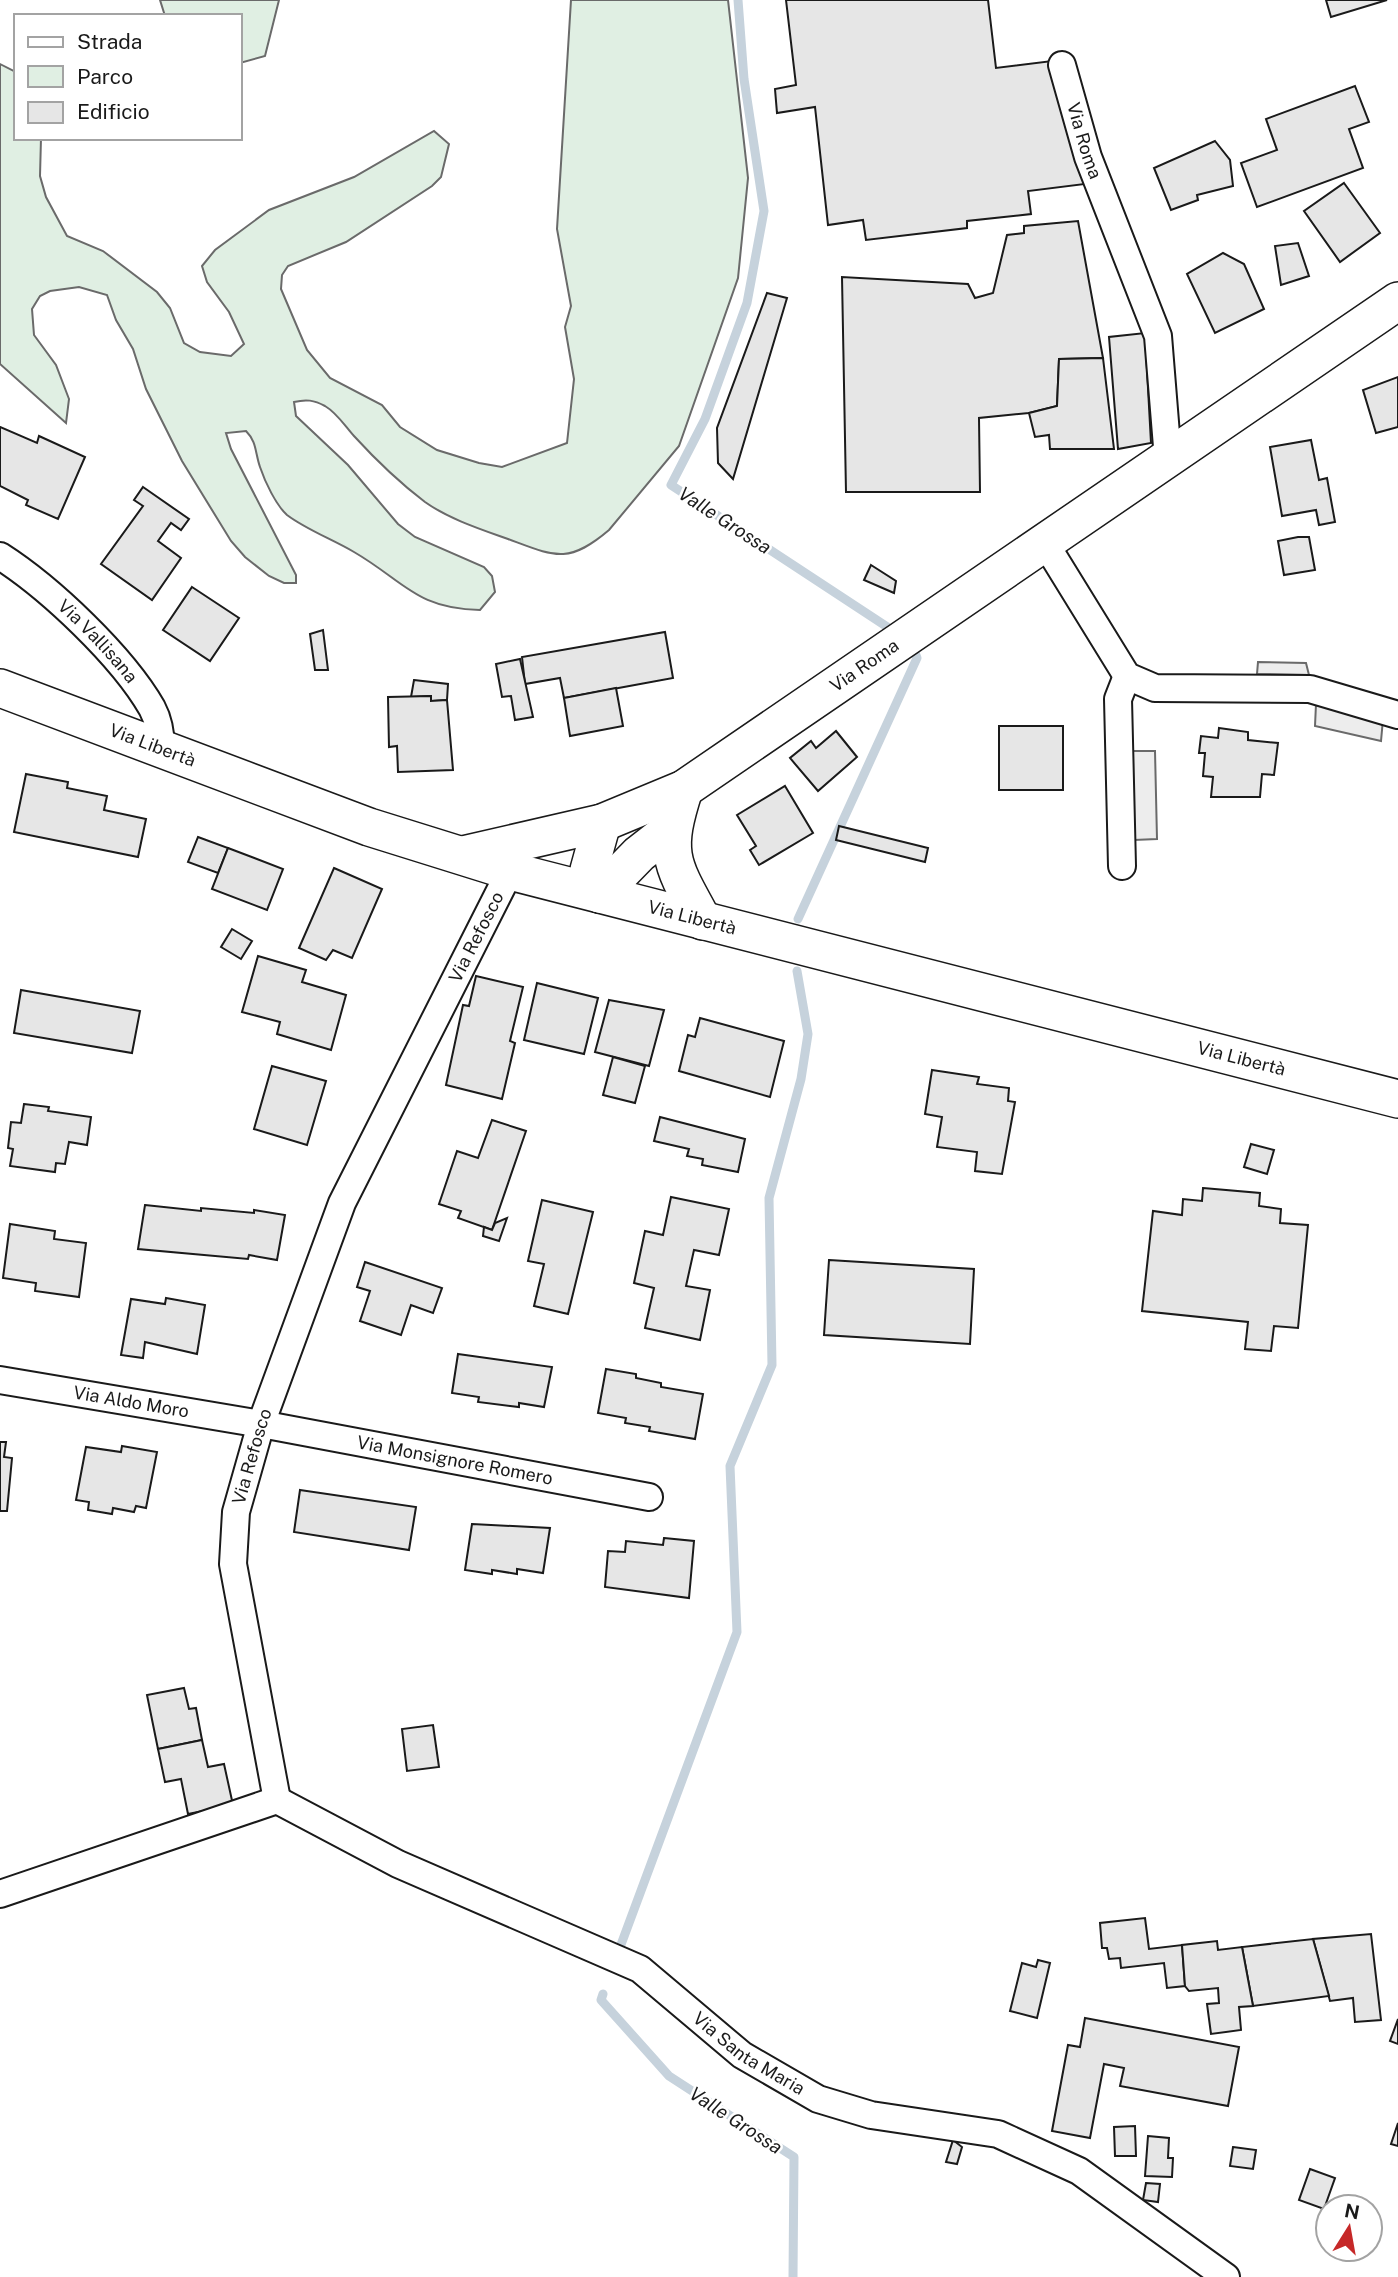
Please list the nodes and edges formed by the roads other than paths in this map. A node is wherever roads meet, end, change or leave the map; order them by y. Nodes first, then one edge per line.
1 (1062, 65) dead end
2 (1398, 301) edge
3 (1168, 459) junction
4 (1045, 543) junction
5 (0, 556) edge
6 (1127, 676) junction
7 (0, 688) edge
8 (1398, 715) edge
9 (161, 749) junction
10 (684, 789) junction
11 (602, 823) junction
12 (671, 829) junction
13 (463, 855) junction
14 (1122, 866) dead end
15 (510, 871) junction
16 (600, 894) junction
17 (703, 921) junction
18 (1398, 1099) edge
19 (0, 1380) edge
20 (261, 1424) junction
21 (649, 1497) dead end
22 (277, 1800) junction
23 (0, 1894) edge
24 (1226, 2277) edge

1 - 3 street, Via Roma
2 - 3 main road, Via Roma
3 - 4 main road, Via Roma
4 - 6 street
4 - 10 main road, Via Roma
5 - 9 street, Via Vallisana
6 - 8 street
6 - 14 street
7 - 9 main road, Via Libertà
9 - 13 main road, Via Libertà
10 - 11 main road, Via Roma
10 - 12 main road
11 - 13 main road, Via Roma
11 - 16 main road
12 - 16 main road
12 - 17 main road
13 - 15 main road, Via Libertà
15 - 16 main road, Via Libertà
15 - 20 street, Via Refosco
16 - 17 main road, Via Libertà
17 - 18 main road, Via Libertà
19 - 20 street, Via Aldo Moro
20 - 21 street, Via Monsignore Romero
20 - 22 street, Via Refosco
22 - 23 street
22 - 24 street, Via Santa Maria

